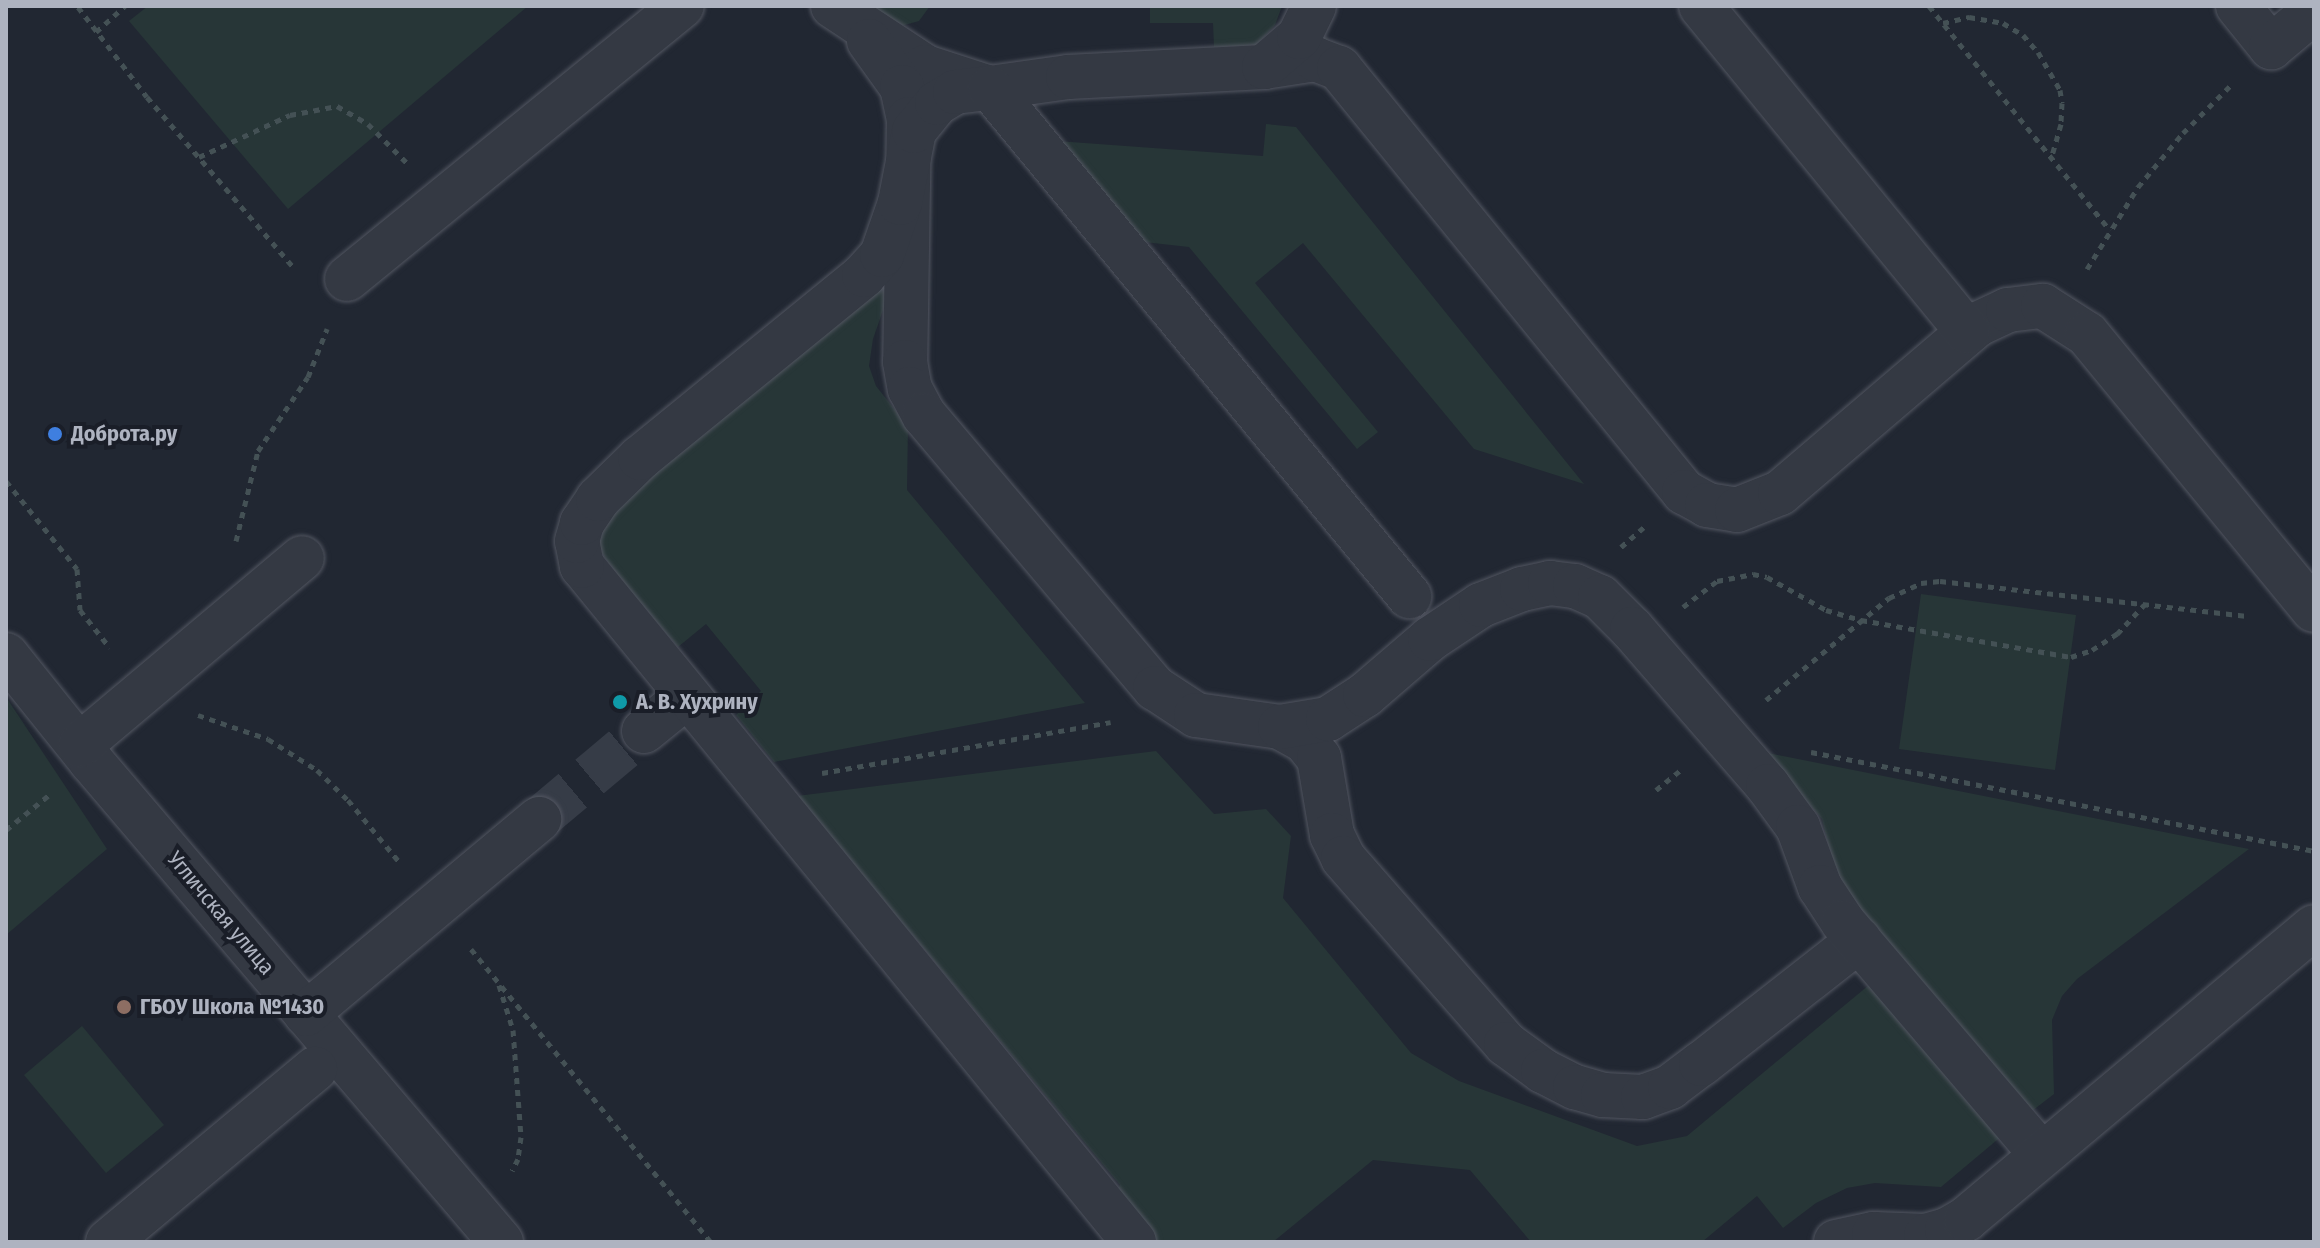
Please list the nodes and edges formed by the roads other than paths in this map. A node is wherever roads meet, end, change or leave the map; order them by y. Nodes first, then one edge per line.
1 (682, 6) edge
2 (1314, 6) edge
3 (1321, 6) edge
4 (1701, 6) edge
5 (2238, 6) edge
6 (838, 8) edge
7 (2314, 11) edge
8 (1264, 67) junction
9 (1339, 68) junction
10 (990, 88) junction
11 (909, 155) junction
12 (347, 279) dead end
13 (1968, 332) junction
14 (302, 558) dead end
15 (1409, 596) dead end
16 (2314, 610) edge
17 (6, 655) edge
18 (686, 697) junction
19 (1280, 727) junction
20 (644, 731) tunnel mouth
21 (80, 745) junction
22 (539, 819) tunnel mouth
23 (2314, 927) edge
24 (1859, 940) junction
25 (306, 1014) junction
26 (315, 1069) dead end
27 (2041, 1154) junction
28 (108, 1242) edge
29 (501, 1242) edge
30 (1134, 1242) edge
31 (1836, 1242) edge

1 - 12 street
2 - 8 street
3 - 9 street
4 - 13 street
5 - 7 street
6 - 10 street
6 - 11 street
8 - 9 street
8 - 10 street
9 - 13 street
10 - 11 street
10 - 15 street
11 - 18 street
11 - 19 street
13 - 16 street
14 - 21 street
17 - 21 street, Угличская улица
18 - 20 street
18 - 30 street
19 - 24 street
19 - 24 street
21 - 25 street, Угличская улица
22 - 25 street
23 - 27 street
24 - 27 street
25 - 29 street, Угличская улица
26 - 28 street
27 - 31 street

